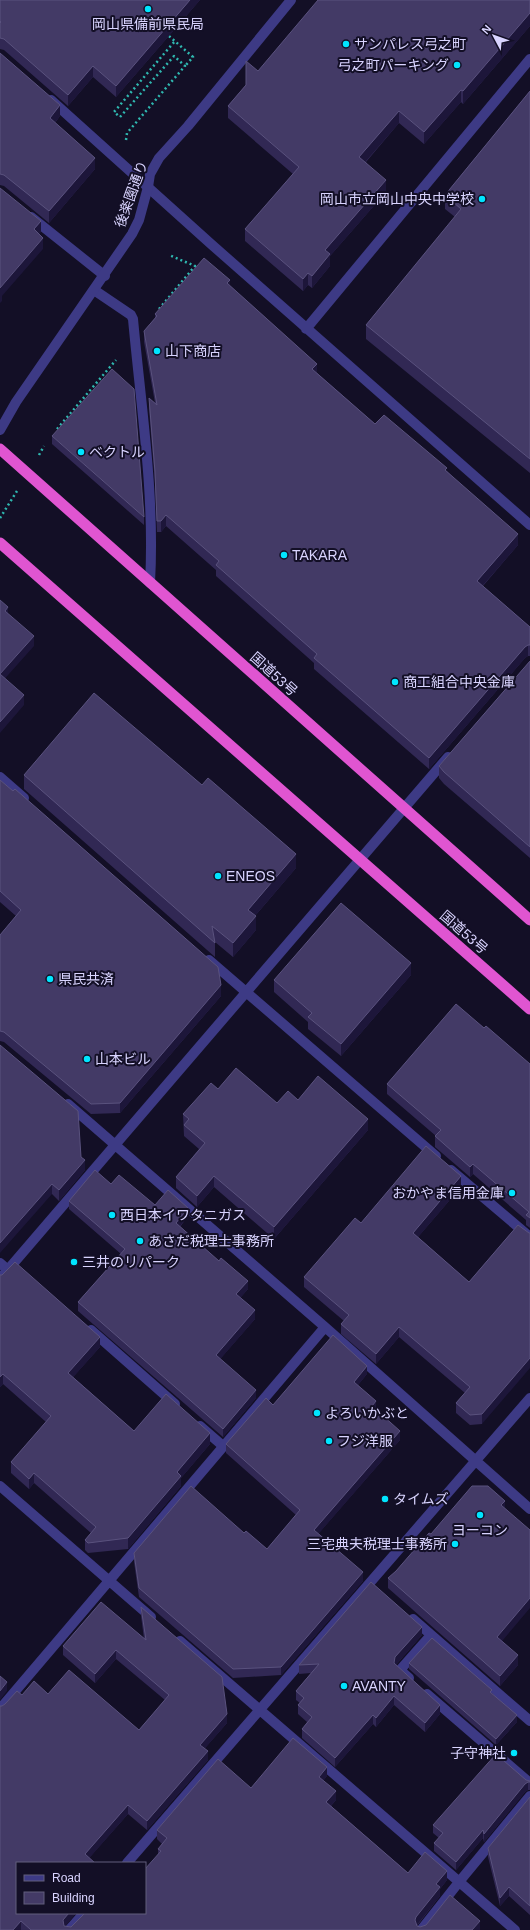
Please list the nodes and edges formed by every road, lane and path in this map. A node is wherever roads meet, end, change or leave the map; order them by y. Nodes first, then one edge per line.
1 (291, 0) edge
2 (169, 36) edge
3 (175, 41) junction
4 (530, 59) edge
5 (186, 66) junction
6 (46, 95) edge
7 (126, 143) dead end
8 (148, 187) junction
9 (24, 210) edge
10 (105, 276) junction
11 (94, 290) junction
12 (306, 329) junction
13 (0, 430) edge
14 (0, 449) edge
15 (530, 525) edge
16 (0, 543) edge
17 (150, 583) junction
18 (454, 750) edge
19 (0, 776) edge
20 (29, 802) edge
21 (404, 809) junction
22 (360, 861) junction
23 (530, 920) edge
24 (199, 952) edge
25 (246, 993) junction
26 (530, 1009) edge
27 (61, 1098) edge
28 (116, 1144) junction
29 (530, 1237) edge
30 (0, 1263) edge
31 (14, 1267) junction
32 (0, 1279) edge
33 (86, 1326) edge
34 (325, 1327) junction
35 (530, 1398) edge
36 (181, 1410) edge
37 (193, 1420) edge
38 (223, 1446) junction
39 (476, 1462) junction
40 (0, 1486) edge
41 (530, 1509) edge
42 (109, 1581) junction
43 (404, 1611) edge
44 (160, 1624) edge
45 (172, 1634) edge
46 (431, 1635) junction
47 (0, 1709) edge
48 (261, 1709) junction
49 (530, 1721) edge
50 (530, 1783) edge
51 (530, 1796) edge
52 (128, 1862) edge
53 (459, 1882) junction
54 (83, 1914) edge
55 (69, 1930) edge
56 (421, 1930) edge
57 (515, 1930) edge

1 - 8 street, 後楽園通り
2 - 3 path
3 - 5 path
3 - 5 path
4 - 12 street
5 - 7 path
6 - 8 street
8 - 10 street, 後楽園通り
8 - 12 street
9 - 10 street
10 - 11 street, 後楽園通り
11 - 13 street, 後楽園通り
11 - 17 street
12 - 15 street
14 - 17 highway, 国道53号
16 - 22 highway, 国道53号
17 - 21 highway, 国道53号
18 - 21 street
19 - 20 street
21 - 22 street
21 - 23 highway, 国道53号
22 - 25 street
22 - 26 highway, 国道53号
24 - 25 street
25 - 28 street
25 - 29 street
27 - 28 street
28 - 31 street
28 - 34 street
30 - 31 street
31 - 32 street
33 - 36 street
34 - 38 street
34 - 39 street
35 - 39 street
37 - 38 street
38 - 42 street
39 - 41 street
39 - 48 street
40 - 42 street
42 - 44 street
42 - 47 street
43 - 46 street
45 - 48 street
46 - 49 street
46 - 50 street
48 - 52 street
48 - 53 street
51 - 53 street
53 - 56 street
53 - 57 street
54 - 55 street

